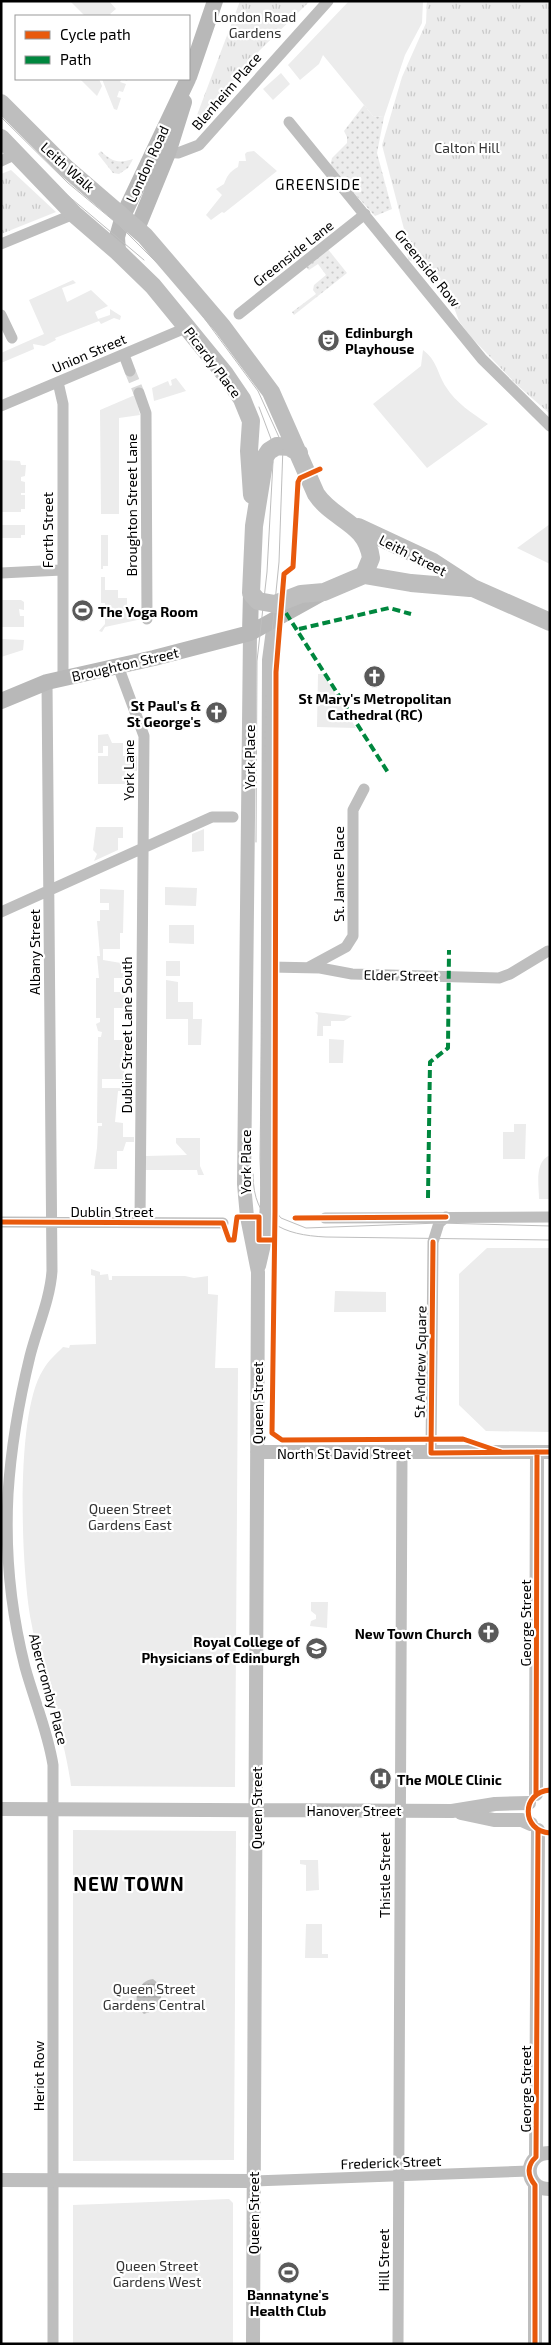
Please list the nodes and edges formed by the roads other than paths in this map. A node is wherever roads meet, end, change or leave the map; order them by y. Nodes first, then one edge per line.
1 (215, 1) edge
2 (328, 1) edge
3 (190, 72) edge
4 (188, 80) edge
5 (1, 103) edge
6 (289, 122) dead end
7 (1, 138) edge
8 (161, 151) junction
9 (8, 158) edge
10 (74, 214) junction
11 (365, 214) junction
12 (123, 216) junction
13 (138, 229) junction
14 (1, 244) edge
15 (118, 252) junction
16 (1, 314) edge
17 (239, 314) dead end
18 (188, 327) junction
19 (12, 338) dead end
20 (124, 355) junction
21 (130, 371) tunnel mouth
22 (58, 382) junction
23 (139, 393) tunnel mouth
24 (1, 406) edge
25 (550, 426) edge
26 (299, 453) junction
27 (353, 525) junction
28 (254, 526) junction
29 (62, 570) junction
30 (1, 573) edge
31 (364, 576) junction
32 (473, 588) junction
33 (324, 592) junction
34 (251, 593) junction
35 (279, 617) junction
36 (147, 618) dead end
37 (550, 622) edge
38 (250, 633) junction
39 (118, 666) junction
40 (55, 680) junction
41 (1, 701) edge
42 (364, 789) dead end
43 (233, 817) dead end
44 (143, 849) junction
45 (49, 892) junction
46 (1, 912) edge
47 (548, 951) dead end
48 (247, 966) junction
49 (270, 967) junction
50 (309, 967) junction
51 (446, 1217) junction
52 (550, 1217) edge
53 (325, 1218) dead end
54 (1, 1222) edge
55 (51, 1222) junction
56 (140, 1222) junction
57 (223, 1223) dead end
58 (258, 1272) junction
59 (257, 1452) junction
60 (431, 1452) junction
61 (543, 1452) edge
62 (402, 1454) junction
63 (4, 1515) edge
64 (538, 1795) edge
65 (1, 1809) edge
66 (53, 1809) junction
67 (256, 1810) junction
68 (400, 1810) junction
69 (452, 1811) junction
70 (540, 1828) edge
71 (550, 2153) edge
72 (536, 2157) junction
73 (529, 2171) junction
74 (398, 2177) junction
75 (1, 2180) edge
76 (54, 2180) junction
77 (253, 2181) junction
78 (535, 2185) junction
79 (550, 2189) edge
80 (53, 2344) edge
81 (253, 2344) edge
82 (398, 2344) edge
83 (535, 2344) edge

1 - 3 main road, London Road
2 - 8 street, Blenheim Place
4 - 8 main road, London Road
5 - 12 main road, Leith Walk
6 - 11 street, Greenside Row
7 - 9 main road, Leith Walk
8 - 12 main road, London Road
8 - 13 main road, London Road
9 - 10 main road, Leith Walk
10 - 14 street
10 - 15 main road, Leith Walk
11 - 17 street, Greenside Lane
11 - 25 street, Greenside Row
12 - 13 main road, Leith Walk
12 - 15 main road, London Road
13 - 26 main road, Picardy Place
15 - 18 main road, Picardy Place
16 - 19 street
18 - 20 street, Union Street
18 - 28 main road, Picardy Place
20 - 21 street
20 - 22 street, Union Street
22 - 24 street, Union Street
22 - 29 street, Forth Street
23 - 36 street, Broughton Street Lane
26 - 27 main road, Picardy Place
26 - 28 main road, Picardy Place
27 - 31 main road, Picardy Place
27 - 32 main road, Leith Street
28 - 34 main road, Picardy Place
29 - 30 street
29 - 40 street, Forth Street
31 - 32 main road, Leith Street
31 - 33 main road
32 - 37 main road, Leith Street
33 - 34 main road
33 - 35 main road
34 - 38 main road, Picardy Place
35 - 38 main road
35 - 49 street, York Place
38 - 39 main road, Broughton Street
38 - 48 street, York Place
39 - 40 main road, Broughton Street
39 - 44 street, York Lane
40 - 41 main road, Broughton Street
40 - 45 street, Albany Street
42 - 50 street, St. James Place
43 - 44 street
44 - 45 street
44 - 56 street, Dublin Street Lane South
45 - 46 street
45 - 55 street, Albany Street
47 - 50 street, Elder Street
48 - 49 street, Elder Street
48 - 58 street, York Place
49 - 50 street, Elder Street
49 - 58 street, York Place
51 - 52 street
51 - 53 street
51 - 60 street, St Andrew Square
54 - 55 street, Dublin Street
55 - 56 street, Dublin Street
55 - 63 street, Abercromby Place
56 - 57 street, Dublin Street
58 - 59 street, Queen Street
59 - 62 street, North St David Street
59 - 67 street, Queen Street
60 - 61 street
60 - 62 street, North St David Street
61 - 64 street, George Street
62 - 68 street, Thistle Street
63 - 66 street, Abercromby Place
64 - 69 street, Hanover Street
64 - 70 street, George Street
65 - 66 street
66 - 67 street
66 - 76 street, Heriot Row
67 - 68 street, Hanover Street
67 - 77 street, Queen Street
68 - 69 street, Hanover Street
68 - 74 street, Thistle Street
69 - 70 street, Hanover Street
70 - 72 street, George Street
71 - 72 street
72 - 73 street, George Street
73 - 74 street, Frederick Street
73 - 78 street
74 - 77 street, Frederick Street
74 - 82 street, Hill Street
75 - 76 street
76 - 77 street
76 - 80 street, Heriot Row
77 - 81 street, Queen Street
78 - 79 street
78 - 83 street

